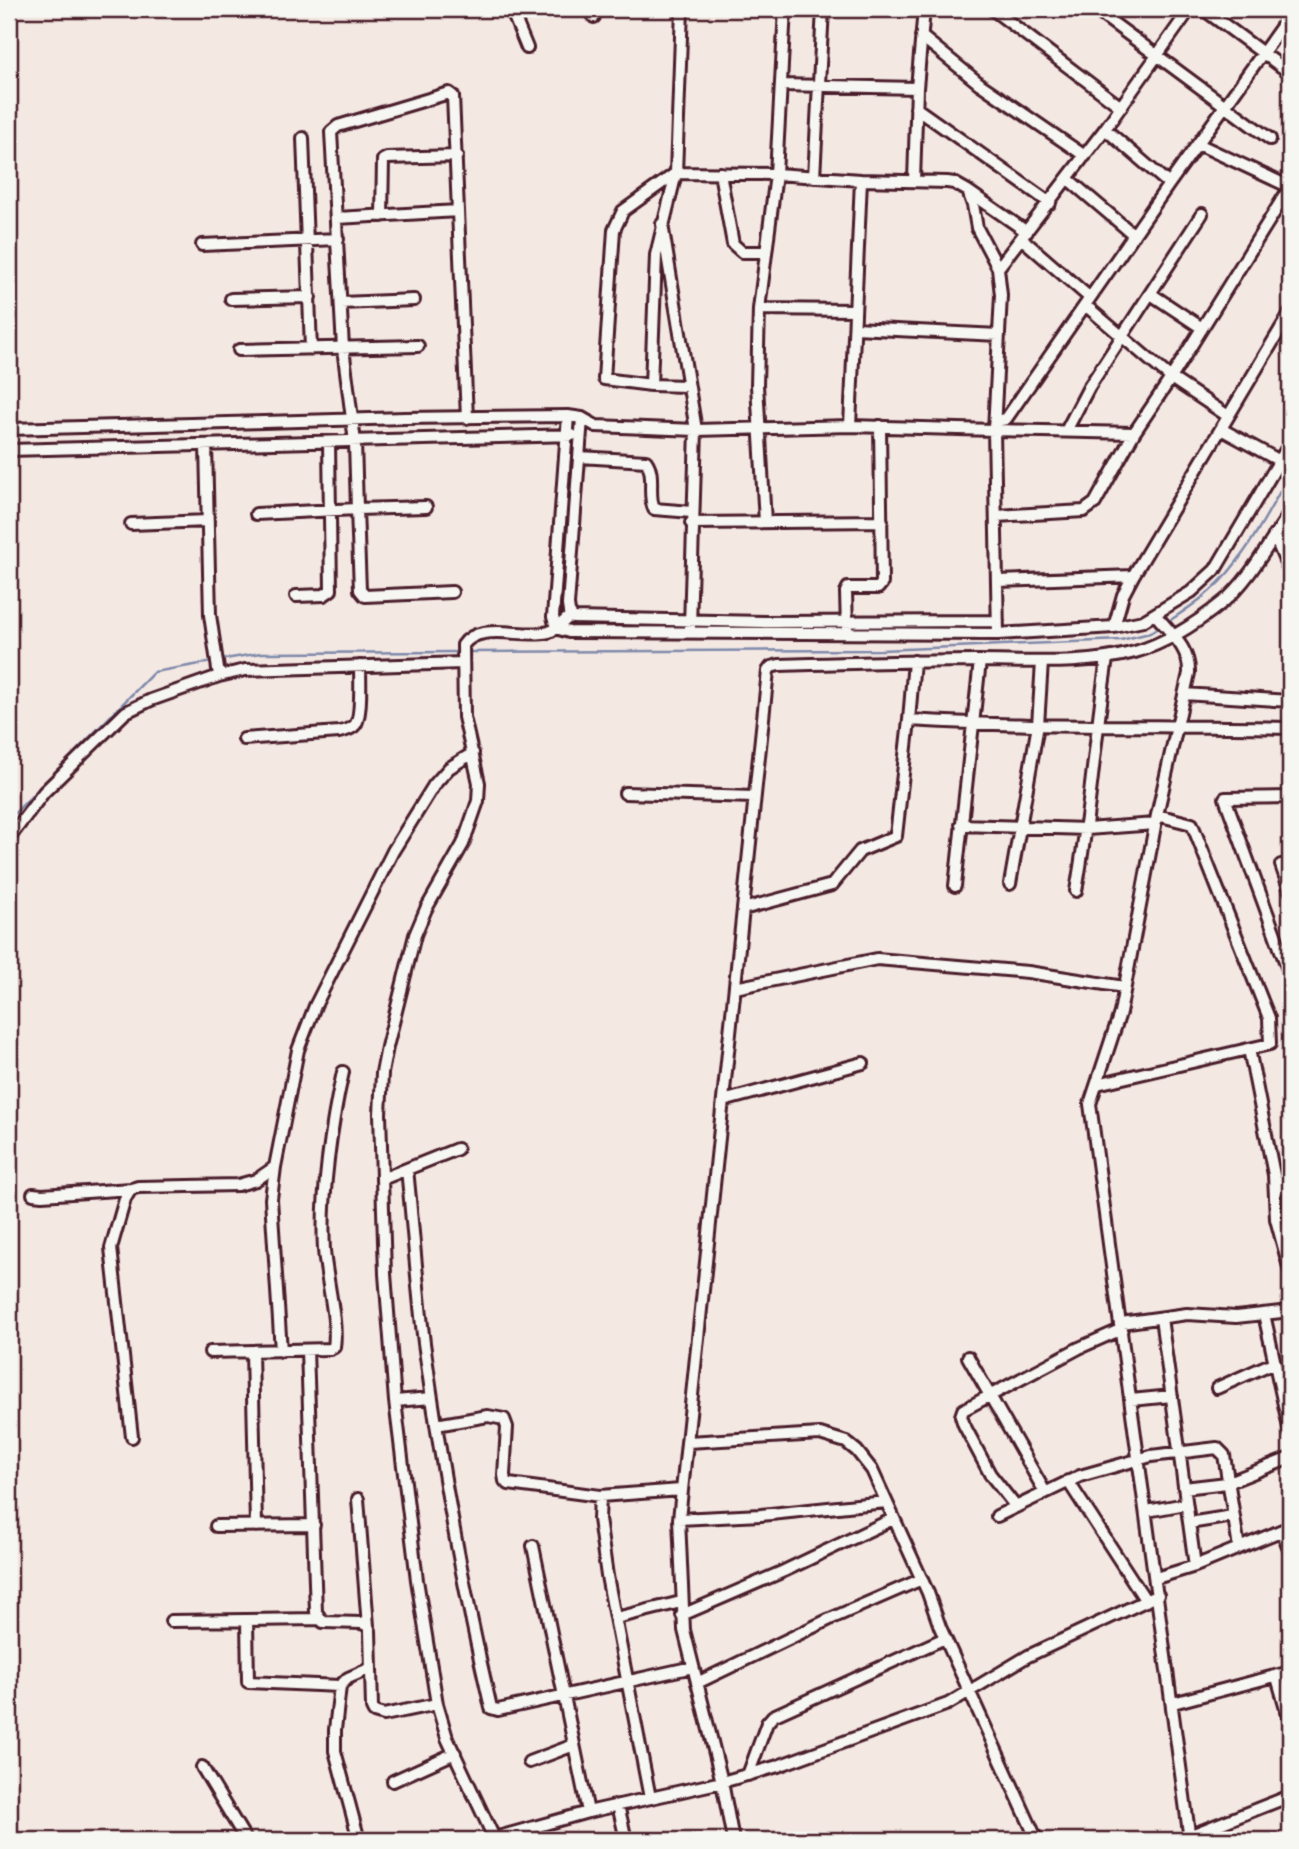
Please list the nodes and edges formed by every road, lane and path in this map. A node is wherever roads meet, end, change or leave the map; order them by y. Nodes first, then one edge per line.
1 (511, 9) edge
2 (682, 9) edge
3 (785, 9) edge
4 (823, 9) edge
5 (924, 9) edge
6 (992, 9) edge
7 (1094, 9) edge
8 (1191, 9) edge
9 (1203, 9) edge
10 (1290, 15) edge
11 (921, 36) junction
12 (527, 48) dead end
13 (1263, 54) junction
14 (1158, 55) junction
15 (1290, 74) edge
16 (781, 85) junction
17 (817, 86) junction
18 (917, 88) junction
19 (1121, 107) junction
20 (1224, 107) junction
21 (916, 108) junction
22 (1105, 129) junction
23 (303, 138) dead end
24 (1270, 139) dead end
25 (1198, 144) junction
26 (457, 156) junction
27 (1085, 156) junction
28 (676, 173) junction
29 (720, 173) junction
30 (776, 174) junction
31 (814, 177) junction
32 (1068, 179) junction
33 (861, 180) junction
34 (914, 181) junction
35 (1169, 184) junction
36 (1290, 187) edge
37 (968, 191) junction
38 (1050, 203) junction
39 (458, 211) junction
40 (1202, 214) dead end
41 (382, 216) junction
42 (337, 218) junction
43 (662, 224) junction
44 (1024, 235) junction
45 (1133, 235) junction
46 (338, 239) junction
47 (308, 240) junction
48 (202, 245) dead end
49 (765, 253) junction
50 (998, 268) junction
51 (1150, 294) junction
52 (310, 297) junction
53 (231, 299) dead end
54 (414, 300) dead end
55 (1087, 301) junction
56 (341, 303) junction
57 (759, 309) junction
58 (855, 310) junction
59 (1290, 313) edge
60 (855, 328) junction
61 (1202, 328) junction
62 (999, 335) junction
63 (1121, 338) junction
64 (418, 346) dead end
65 (343, 348) junction
66 (311, 349) junction
67 (239, 350) dead end
68 (1171, 378) junction
69 (651, 385) junction
70 (687, 386) junction
71 (568, 416) junction
72 (1228, 416) junction
73 (467, 418) junction
74 (582, 418) junction
75 (352, 420) junction
76 (995, 425) junction
77 (118, 426) junction
78 (596, 426) junction
79 (850, 426) junction
80 (880, 426) junction
81 (759, 428) junction
82 (9, 429) edge
83 (1221, 429) junction
84 (696, 430) junction
85 (1066, 431) junction
86 (1134, 433) junction
87 (567, 435) junction
88 (581, 435) junction
89 (329, 442) junction
90 (355, 442) junction
91 (1290, 443) edge
92 (206, 445) junction
93 (118, 447) junction
94 (9, 450) edge
95 (580, 457) junction
96 (1280, 461) junction
97 (426, 507) dead end
98 (358, 509) junction
99 (330, 510) junction
100 (1290, 513) edge
101 (257, 514) dead end
102 (997, 516) junction
103 (692, 518) junction
104 (882, 520) junction
105 (208, 522) junction
106 (765, 522) junction
107 (131, 524) dead end
108 (1274, 536) junction
109 (1290, 572) edge
110 (1133, 576) junction
111 (998, 581) junction
112 (452, 592) dead end
113 (296, 596) dead end
114 (1155, 614) junction
115 (571, 615) junction
116 (847, 621) junction
117 (998, 621) junction
118 (690, 626) junction
119 (1114, 627) junction
120 (556, 628) junction
121 (848, 633) junction
122 (998, 634) junction
123 (1173, 636) junction
124 (462, 656) junction
125 (1107, 659) junction
126 (914, 661) junction
127 (979, 661) junction
128 (1042, 662) junction
129 (360, 666) junction
130 (218, 671) junction
131 (1184, 694) junction
132 (1290, 701) edge
133 (909, 720) junction
134 (973, 724) junction
135 (1038, 725) junction
136 (1177, 725) junction
137 (1097, 728) junction
138 (1290, 728) edge
139 (244, 739) dead end
140 (473, 753) junction
141 (625, 793) dead end
142 (754, 797) junction
143 (1290, 797) edge
144 (1156, 819) junction
145 (961, 825) junction
146 (1019, 829) junction
147 (1087, 829) junction
148 (9, 837) edge
149 (1290, 864) edge
150 (1010, 884) dead end
151 (955, 886) dead end
152 (1076, 891) dead end
153 (1290, 891) edge
154 (743, 909) junction
155 (1290, 975) edge
156 (735, 988) junction
157 (1124, 988) junction
158 (1249, 1049) junction
159 (863, 1063) dead end
160 (343, 1072) dead end
161 (1097, 1084) junction
162 (723, 1101) junction
163 (457, 1149) dead end
164 (275, 1167) junction
165 (1290, 1167) edge
166 (407, 1169) junction
167 (382, 1179) junction
168 (131, 1189) junction
169 (33, 1194) dead end
170 (1275, 1195) junction
171 (1290, 1271) edge
172 (1290, 1311) edge
173 (1264, 1314) junction
174 (1161, 1318) junction
175 (1121, 1326) junction
176 (307, 1350) junction
177 (281, 1351) junction
178 (210, 1352) dead end
179 (252, 1352) junction
180 (968, 1357) dead end
181 (1275, 1362) junction
182 (1217, 1388) dead end
183 (989, 1396) junction
184 (1172, 1396) junction
185 (432, 1398) junction
186 (1131, 1400) junction
187 (395, 1401) junction
188 (436, 1425) junction
189 (1290, 1432) edge
190 (132, 1437) dead end
191 (688, 1442) junction
192 (1179, 1452) junction
193 (1290, 1458) edge
194 (1139, 1460) junction
195 (1068, 1481) junction
196 (1227, 1483) junction
197 (1184, 1488) junction
198 (681, 1490) junction
199 (1045, 1492) junction
200 (600, 1496) junction
201 (358, 1499) dead end
202 (886, 1502) junction
203 (1186, 1504) junction
204 (1016, 1507) junction
205 (1146, 1511) junction
206 (997, 1516) dead end
207 (1233, 1516) junction
208 (679, 1518) junction
209 (893, 1519) junction
210 (1189, 1523) junction
211 (314, 1525) junction
212 (216, 1526) dead end
213 (256, 1526) junction
214 (1286, 1529) edge
215 (534, 1546) dead end
216 (1239, 1548) junction
217 (1290, 1551) edge
218 (1195, 1566) junction
219 (922, 1578) junction
220 (1156, 1578) junction
221 (1158, 1595) junction
222 (1146, 1601) junction
223 (681, 1602) junction
224 (682, 1615) junction
225 (615, 1618) junction
226 (319, 1619) junction
227 (247, 1620) junction
228 (171, 1621) dead end
229 (368, 1626) junction
230 (945, 1638) junction
231 (693, 1667) junction
232 (371, 1668) junction
233 (1290, 1672) edge
234 (1277, 1677) junction
235 (628, 1681) junction
236 (697, 1683) junction
237 (340, 1686) junction
238 (970, 1693) junction
239 (563, 1695) junction
240 (1172, 1703) junction
241 (437, 1704) junction
242 (1290, 1722) edge
243 (574, 1745) junction
244 (455, 1753) junction
245 (529, 1762) dead end
246 (202, 1767) dead end
247 (748, 1774) junction
248 (393, 1781) dead end
249 (722, 1782) junction
250 (1290, 1796) edge
251 (650, 1798) junction
252 (618, 1805) junction
253 (588, 1812) junction
254 (1190, 1838) edge
255 (246, 1840) edge
256 (359, 1840) edge
257 (493, 1840) edge
258 (626, 1840) edge
259 (733, 1840) edge
260 (1037, 1840) edge

1 - 12 street
2 - 28 street
3 - 16 street
4 - 17 street
5 - 11 street
6 - 19 street
7 - 14 street
8 - 14 street
9 - 13 street
10 - 13 street
11 - 18 street
11 - 27 street
13 - 15 street
13 - 20 street
14 - 19 street
14 - 20 street
16 - 17 street
16 - 30 street
17 - 18 street
17 - 31 street
18 - 21 street
19 - 22 street
20 - 24 street
20 - 25 street
21 - 34 street
21 - 38 street
22 - 27 street
22 - 35 street
23 - 47 street
25 - 35 street
25 - 36 street
26 - 39 street
26 - 41 street
26 - 42 street
27 - 32 street
28 - 29 street
28 - 43 street
28 - 69 street
29 - 30 street
29 - 49 street
30 - 31 street
30 - 49 street
31 - 33 street
32 - 38 street
32 - 45 street
33 - 34 street
33 - 58 street
34 - 37 street
35 - 45 street
36 - 61 street
37 - 44 street
37 - 50 street
38 - 44 street
39 - 41 street
39 - 73 street
40 - 51 street
41 - 42 street
42 - 46 street
43 - 69 street
43 - 70 street
44 - 50 street
44 - 55 street
45 - 55 street
46 - 47 street
46 - 56 street
47 - 48 street
47 - 52 street
49 - 57 street
50 - 62 street
51 - 61 street
51 - 63 street
52 - 53 street
52 - 66 street
54 - 56 street
55 - 63 street
55 - 76 street
56 - 65 street
57 - 58 street
57 - 81 street
58 - 60 street
59 - 72 street
60 - 62 street
60 - 79 street
61 - 68 street
62 - 76 street
63 - 68 street
63 - 85 street
64 - 65 street
65 - 66 street
65 - 75 street
66 - 67 street
68 - 72 street
68 - 86 street
69 - 70 street
70 - 84 street
71 - 73 street
71 - 74 street
71 - 87 street
72 - 83 street
73 - 75 street
74 - 78 street
74 - 88 street
75 - 77 street
75 - 90 street
76 - 80 street
76 - 85 street
76 - 102 street
77 - 82 street
77 - 93 street
78 - 84 street
78 - 88 street
79 - 80 street
79 - 81 street
80 - 104 street
81 - 84 street
81 - 106 street
83 - 96 street
83 - 110 street
84 - 103 street
85 - 86 street
86 - 102 street
87 - 88 street
87 - 90 street
87 - 120 street
88 - 95 street
89 - 90 street
89 - 92 street
89 - 99 street
90 - 98 street
91 - 96 street
92 - 93 street
92 - 105 street
93 - 94 street
95 - 103 street
95 - 115 street
96 - 114 street
97 - 98 street
98 - 99 street
98 - 112 street
99 - 101 street
99 - 113 street
100 - 108 street
102 - 111 street
103 - 106 street
103 - 118 street
104 - 106 street
104 - 116 street
105 - 107 street
105 - 130 street
108 - 109 street
108 - 123 street
110 - 111 street
110 - 119 street
111 - 117 street
114 - 119 street
114 - 123 street
115 - 118 street
115 - 120 street
116 - 117 street
116 - 118 street
116 - 121 street
117 - 122 street
118 - 120 street
118 - 121 street
119 - 122 street
120 - 124 street
121 - 122 street
123 - 125 street
123 - 131 street
124 - 129 street
124 - 140 street
125 - 128 street
125 - 137 street
126 - 127 street
126 - 133 street
126 - 142 street
127 - 128 street
127 - 134 street
128 - 135 street
129 - 130 street
129 - 139 street
130 - 148 street
131 - 132 street
131 - 136 street
133 - 134 street
133 - 154 street
134 - 135 street
134 - 145 street
135 - 137 street
135 - 146 street
136 - 137 street
136 - 138 street
136 - 144 street
137 - 147 street
140 - 164 street
140 - 167 street
141 - 142 street
142 - 154 street
143 - 155 street
144 - 147 street
144 - 157 street
144 - 158 street
145 - 146 street
145 - 151 street
146 - 147 street
146 - 150 street
147 - 152 street
149 - 153 street
154 - 156 street
156 - 157 street
156 - 162 street
157 - 161 street
158 - 161 street
158 - 170 street
159 - 162 street
160 - 176 street
161 - 175 street
162 - 191 street
163 - 166 street
164 - 168 street
164 - 177 street
165 - 170 street
166 - 167 street
166 - 185 street
167 - 187 street
168 - 169 street
168 - 190 street
170 - 171 street
172 - 173 street
173 - 174 street
173 - 181 street
174 - 175 street
174 - 184 street
175 - 183 street
175 - 186 street
176 - 177 street
176 - 211 street
177 - 179 street
178 - 179 street
179 - 213 street
180 - 183 street
181 - 182 street
181 - 189 street
183 - 199 street
183 - 204 street
184 - 186 street
184 - 192 street
185 - 187 street
185 - 188 street
186 - 194 street
187 - 241 street
188 - 200 street
188 - 239 street
191 - 198 street
191 - 202 street
192 - 194 street
192 - 196 street
192 - 197 street
193 - 196 street
194 - 195 street
194 - 205 street
195 - 199 street
195 - 222 street
196 - 197 street
196 - 207 street
197 - 203 street
198 - 200 street
198 - 208 street
199 - 204 street
200 - 225 street
201 - 229 street
202 - 208 street
202 - 209 street
203 - 205 street
203 - 210 street
204 - 206 street
205 - 220 street
207 - 210 street
207 - 216 street
208 - 223 street
209 - 219 street
209 - 224 street
210 - 218 street
211 - 213 street
211 - 226 street
212 - 213 street
214 - 216 street
214 - 217 street
215 - 239 street
216 - 218 street
218 - 220 street
219 - 230 street
219 - 236 street
220 - 221 street
221 - 222 street
221 - 240 street
222 - 238 street
223 - 224 street
223 - 225 street
224 - 231 street
225 - 235 street
226 - 227 street
226 - 229 street
227 - 228 street
227 - 237 street
229 - 232 street
230 - 238 street
230 - 247 street
231 - 235 street
231 - 236 street
232 - 237 street
232 - 241 street
233 - 234 street
234 - 240 street
234 - 242 street
235 - 239 street
235 - 251 street
236 - 249 street
237 - 256 street
238 - 247 street
238 - 260 street
239 - 243 street
240 - 254 street
241 - 244 street
243 - 245 street
243 - 253 street
244 - 248 street
244 - 257 street
246 - 255 street
247 - 249 street
249 - 251 street
249 - 259 street
250 - 254 street
251 - 252 street
252 - 253 street
252 - 258 street
253 - 257 street

